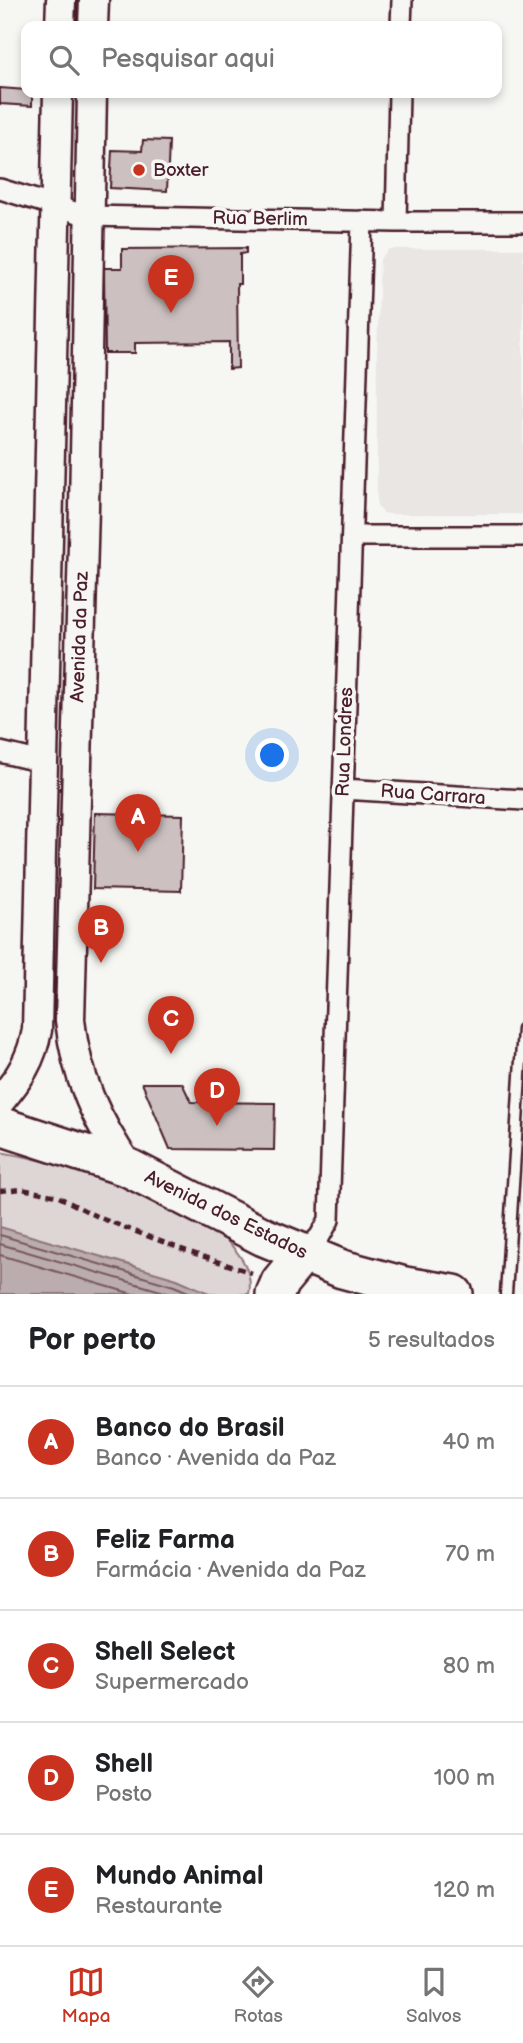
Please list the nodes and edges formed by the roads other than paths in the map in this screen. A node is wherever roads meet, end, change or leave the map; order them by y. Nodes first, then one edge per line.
1 (61, 0) edge
2 (94, 0) edge
3 (402, 0) edge
4 (60, 21) edge
5 (93, 21) edge
6 (401, 21) edge
7 (58, 98) edge
8 (92, 98) edge
9 (399, 98) edge
10 (0, 189) edge
11 (54, 205) junction
12 (88, 216) junction
13 (362, 221) junction
14 (396, 222) junction
15 (523, 222) edge
16 (352, 536) junction
17 (523, 536) edge
18 (0, 752) edge
19 (42, 762) junction
20 (344, 789) junction
21 (523, 800) edge
22 (523, 1029) edge
23 (0, 1101) edge
24 (0, 1126) edge
25 (129, 1168) junction
26 (303, 1254) junction
27 (277, 1288) edge
28 (454, 1294) edge
29 (506, 1294) edge

1 - 4 main road
2 - 5 main road
3 - 6 street
7 - 11 main road, Avenida da Paz
8 - 12 main road, Avenida da Paz
9 - 14 street
10 - 11 street, Rua Berlim
11 - 12 street, Rua Berlim
11 - 19 main road, Avenida da Paz
12 - 13 street, Rua Berlim
12 - 25 main road, Avenida da Paz
13 - 14 street, Rua Berlim
13 - 16 street, Rua Londres
14 - 15 street, Rua Berlim
16 - 17 street
16 - 20 street, Rua Londres
18 - 19 street
19 - 23 main road, Avenida da Paz
20 - 21 street, Rua Carrara
20 - 26 street, Rua Londres
22 - 29 lane
24 - 25 highway, Avenida dos Estados
25 - 26 highway, Avenida dos Estados
26 - 27 highway
26 - 28 highway, Avenida dos Estados

